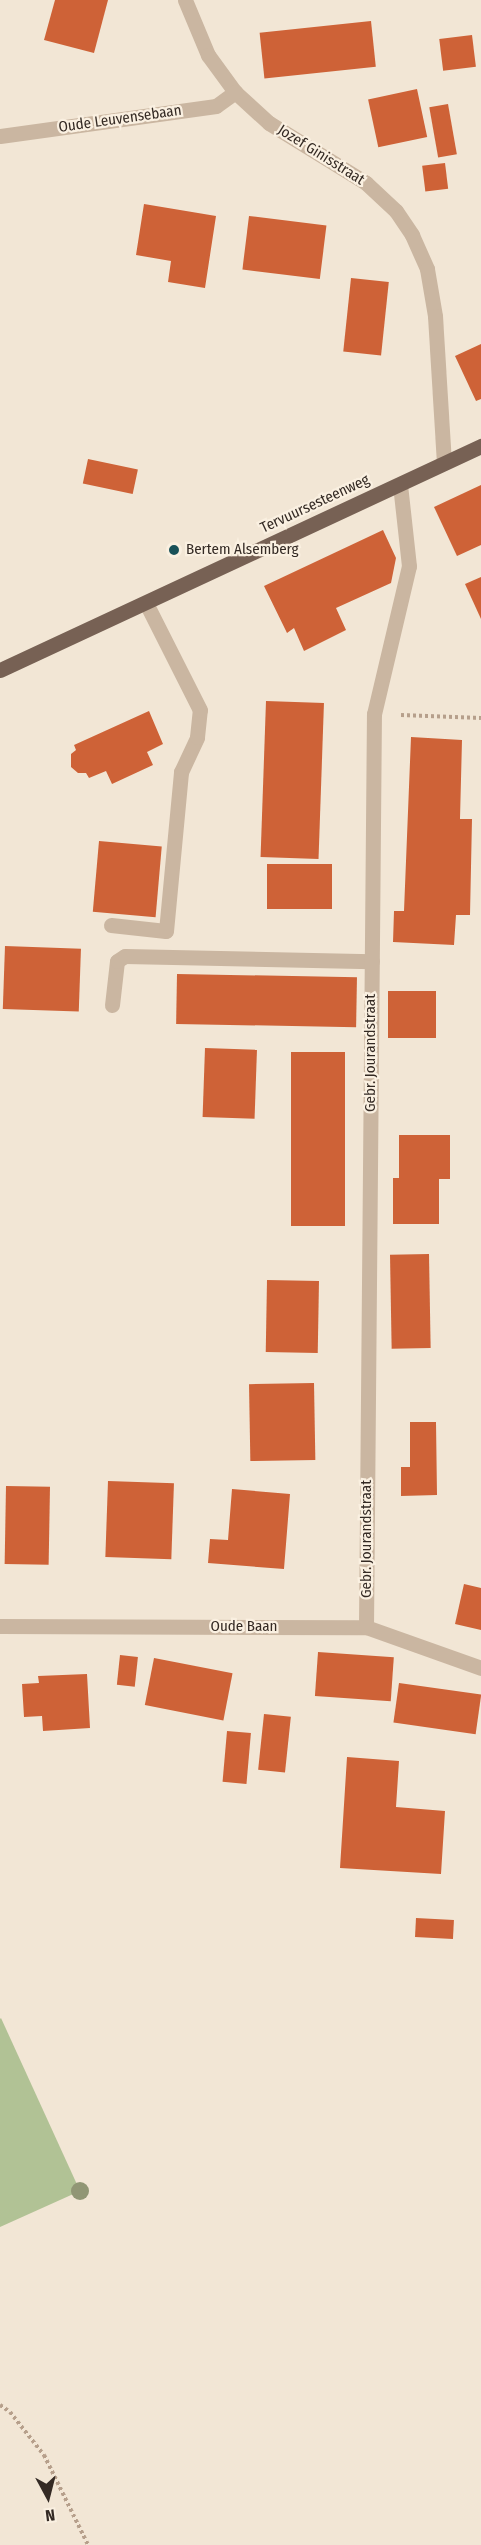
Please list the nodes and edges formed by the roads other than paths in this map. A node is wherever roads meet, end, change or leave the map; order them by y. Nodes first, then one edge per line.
1 (185, 0) edge
2 (235, 92) junction
3 (0, 136) edge
4 (481, 446) edge
5 (444, 464) junction
6 (400, 484) junction
7 (146, 603) junction
8 (0, 669) edge
9 (111, 926) dead end
10 (372, 961) junction
11 (112, 1005) dead end
12 (0, 1626) edge
13 (366, 1627) junction
14 (481, 1668) edge

1 - 2 street, Jozef Ginisstraat
2 - 3 street, Oude Leuvensebaan
2 - 5 street, Jozef Ginisstraat
4 - 5 main road, Tervuursesteenweg
5 - 6 main road, Tervuursesteenweg
6 - 7 main road, Tervuursesteenweg
6 - 10 street, Gebr. Jourandstraat
7 - 8 main road, Tervuursesteenweg
7 - 9 street
10 - 11 street
10 - 13 street, Gebr. Jourandstraat
12 - 13 street, Oude Baan
13 - 14 street, Oude Baan

